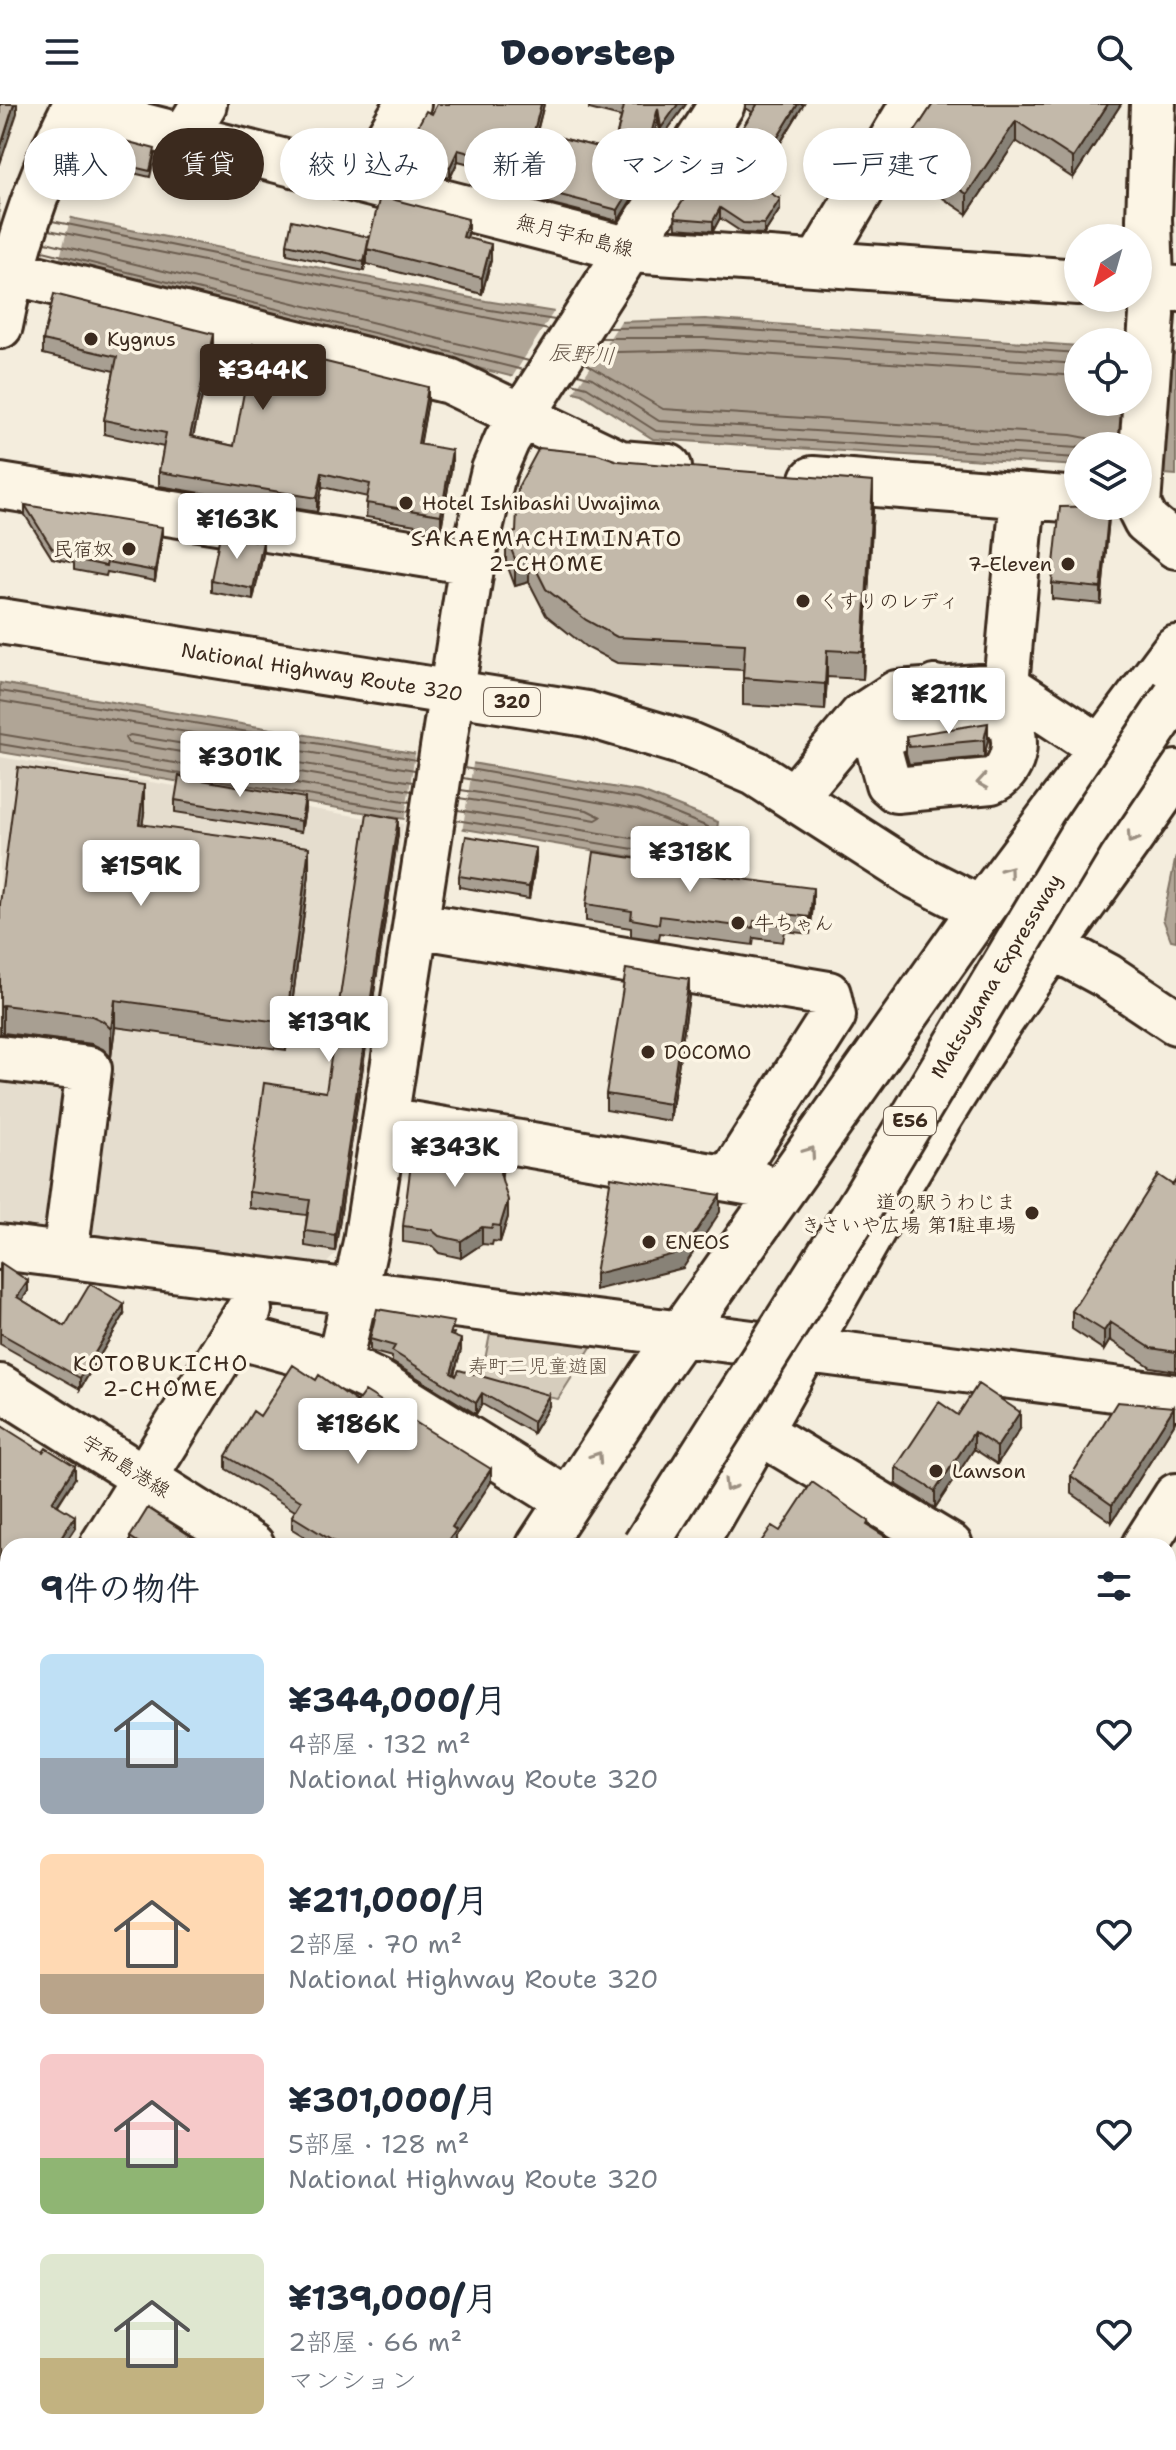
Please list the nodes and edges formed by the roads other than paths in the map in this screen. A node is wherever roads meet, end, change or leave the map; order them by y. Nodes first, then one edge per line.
1 (76, 104) edge
2 (86, 104) edge
3 (408, 104) edge
4 (722, 104) edge
5 (913, 104) edge
6 (1153, 104) edge
7 (198, 121) edge
8 (394, 128) edge
9 (280, 150) edge
10 (440, 200) edge
11 (631, 250) junction
12 (818, 263) junction
13 (8, 267) edge
14 (1064, 281) edge
15 (1155, 287) edge
16 (0, 326) edge
17 (533, 402) junction
18 (715, 471) edge
19 (776, 476) edge
20 (0, 486) edge
21 (1023, 496) junction
22 (1064, 499) edge
23 (1176, 546) edge
24 (472, 562) junction
25 (0, 621) edge
26 (1176, 648) edge
27 (454, 694) junction
28 (1176, 696) edge
29 (1015, 710) junction
30 (1100, 747) junction
31 (1176, 773) edge
32 (795, 796) junction
33 (981, 909) junction
34 (417, 925) junction
35 (1054, 946) junction
36 (829, 1022) junction
37 (1176, 1022) edge
38 (878, 1055) junction
39 (0, 1058) edge
40 (386, 1120) junction
41 (729, 1179) junction
42 (784, 1189) junction
43 (0, 1247) edge
44 (65, 1255) junction
45 (266, 1282) junction
46 (357, 1292) junction
47 (681, 1334) junction
48 (233, 1335) junction
49 (805, 1350) junction
50 (339, 1364) junction
51 (0, 1387) edge
52 (1176, 1397) edge
53 (760, 1432) junction
54 (144, 1478) junction
55 (1176, 1496) edge
56 (568, 1501) junction
57 (107, 1538) edge
58 (239, 1538) edge
59 (544, 1538) edge
60 (650, 1538) edge
61 (698, 1538) edge
62 (937, 1538) edge
63 (1149, 1538) edge

1 - 13 main road
2 - 7 main road, 無月宇和島線
3 - 8 main road
4 - 11 main road
5 - 12 main road
6 - 15 main road
7 - 9 main road, 無月宇和島線
10 - 11 main road, 無月宇和島線
11 - 12 main road, 無月宇和島線
11 - 17 main road
12 - 14 main road, 無月宇和島線
13 - 16 main road
13 - 17 main road
15 - 23 main road
17 - 18 main road
17 - 24 main road
19 - 21 main road
20 - 24 main road
21 - 22 main road
21 - 29 main road
24 - 27 main road
25 - 27 main road, National Highway Route 320 / 320
26 - 30 main road
27 - 32 main road, National Highway Route 320 / 320
27 - 34 main road
28 - 60 main road, Matsuyama Expressway / E56, bridge
29 - 30 main road
29 - 32 main road
33 -> 30 main road
31 -> 35 main road
32 - 33 main road, National Highway Route 320 / 320
33 - 35 main road, National Highway Route 320
33 - 38 main road
34 - 36 main road
34 - 40 main road
35 - 37 main road, National Highway Route 320
35 - 49 main road
36 - 38 main road
36 - 41 main road
42 -> 38 main road
39 - 44 main road
40 - 41 main road
40 - 46 main road
41 - 42 main road
42 - 47 main road
43 - 44 main road
44 - 45 main road
45 - 46 main road
45 - 48 main road
46 - 47 main road
46 - 50 main road
47 - 49 main road
56 -> 47 main road
48 - 50 main road
48 - 54 main road
49 - 52 main road
49 - 53 main road
50 - 56 main road
51 - 54 main road, 宇和島港線
53 -> 61 main road
53 - 62 main road
54 - 57 main road
54 - 58 main road, 宇和島港線
55 - 63 main road
56 - 59 main road

